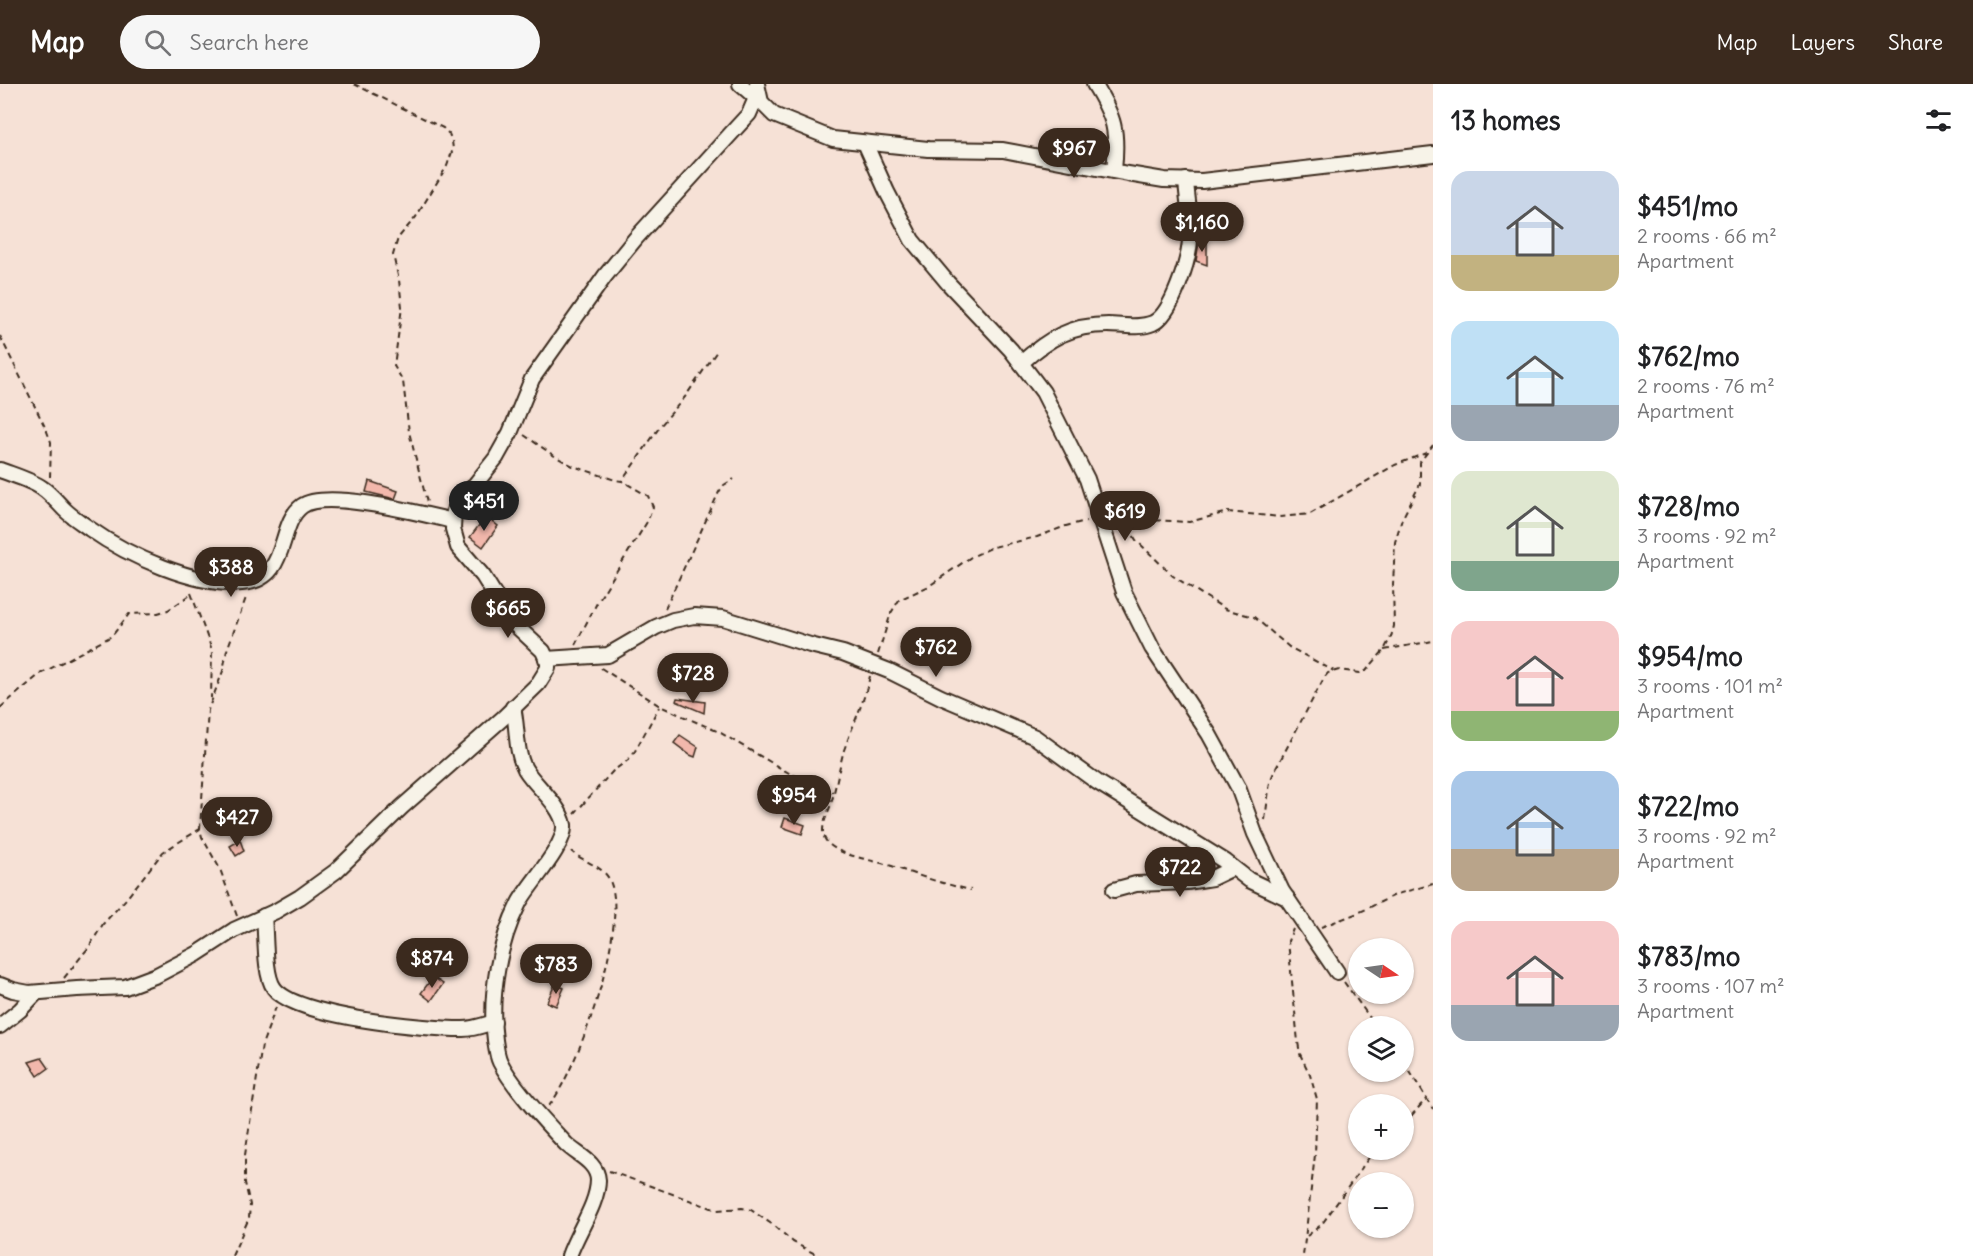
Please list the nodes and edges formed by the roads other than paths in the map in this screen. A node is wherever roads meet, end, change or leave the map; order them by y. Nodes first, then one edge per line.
1 (740, 84) edge
2 (1094, 84) edge
3 (758, 95) edge
4 (865, 143) junction
5 (1433, 154) edge
6 (1114, 171) junction
7 (1186, 180) junction
8 (1021, 363) junction
9 (0, 471) edge
10 (453, 521) junction
11 (546, 659) junction
12 (513, 707) junction
13 (1233, 868) junction
14 (1114, 890) dead end
15 (1287, 898) junction
16 (264, 916) junction
17 (1337, 972) road end
18 (0, 985) edge
19 (36, 993) junction
20 (494, 1022) junction
21 (0, 1026) edge
22 (569, 1256) edge

1 - 3 street
2 - 6 street
3 - 4 street
3 - 10 street
4 - 6 street
4 - 8 street
5 - 7 street
6 - 7 street
7 - 8 street
8 - 15 street
9 - 10 street
10 - 11 street
11 - 12 street
11 - 13 street
12 - 16 street
12 - 20 street
13 - 14 street
13 - 15 street
15 - 17 street
16 - 19 street
16 - 20 street
18 - 19 street
19 - 21 street
20 - 22 street

